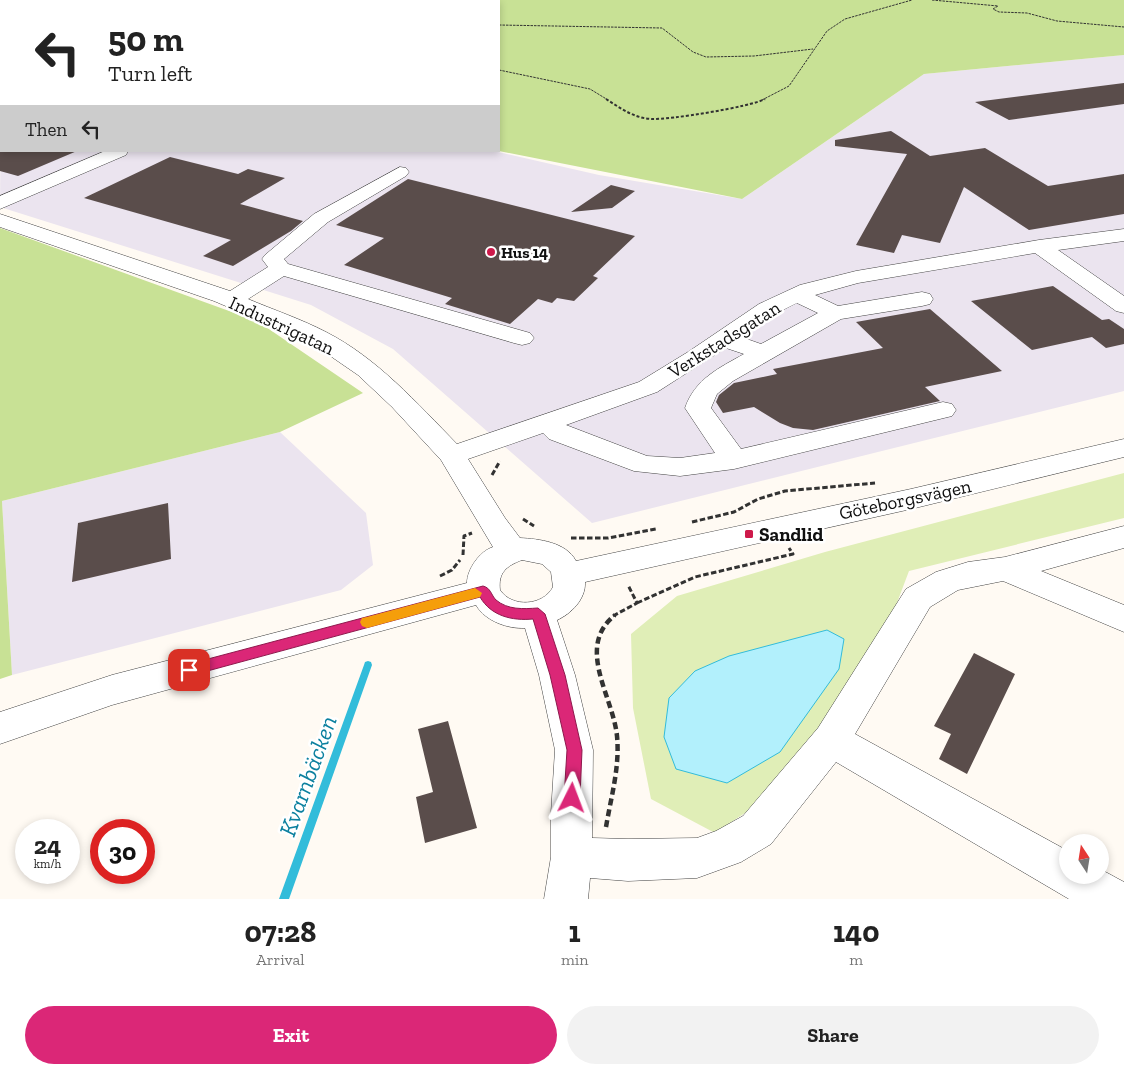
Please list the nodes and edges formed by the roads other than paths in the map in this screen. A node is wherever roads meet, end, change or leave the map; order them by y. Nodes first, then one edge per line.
1 (118, 152) edge
2 (400, 172) dead end
3 (0, 203) edge
4 (0, 220) edge
5 (1124, 235) edge
6 (1039, 246) junction
7 (281, 268) junction
8 (798, 295) junction
9 (922, 299) dead end
10 (231, 300) junction
11 (1124, 306) edge
12 (835, 313) junction
13 (522, 338) dead end
14 (723, 339) junction
15 (763, 353) junction
16 (943, 410) dead end
17 (548, 423) junction
18 (1124, 448) edge
19 (452, 455) junction
20 (734, 460) junction
21 (1124, 537) edge
22 (513, 551) junction
23 (1004, 569) junction
24 (569, 574) junction
25 (483, 591) junction
26 (538, 614) junction
27 (1124, 619) edge
28 (0, 728) edge
29 (831, 740) junction
30 (586, 857) junction
31 (1059, 870) edge
32 (1084, 884) edge
33 (566, 899) edge
34 (1111, 899) edge

1 - 3 street
2 - 7 street
4 - 10 street, Industrigatan
5 - 6 street, Verkstadsgatan
6 - 8 street, Verkstadsgatan
6 - 11 street
7 - 10 street
7 - 13 street
8 - 12 street
8 - 14 street, Verkstadsgatan
9 - 12 street
10 - 19 street, Industrigatan
12 - 15 street
14 - 15 street
14 - 17 street, Verkstadsgatan
15 - 20 street
16 - 20 street
17 - 19 street, Verkstadsgatan
17 - 20 street
18 - 24 street, Göteborgsvägen
19 - 22 street, Industrigatan
21 - 23 street
22 - 24 street
22 - 25 street
23 - 27 street
23 - 29 street
24 - 26 street
25 - 26 street
25 - 28 street
26 - 30 street
29 - 30 street
29 - 31 street
30 - 33 street
32 - 34 street

